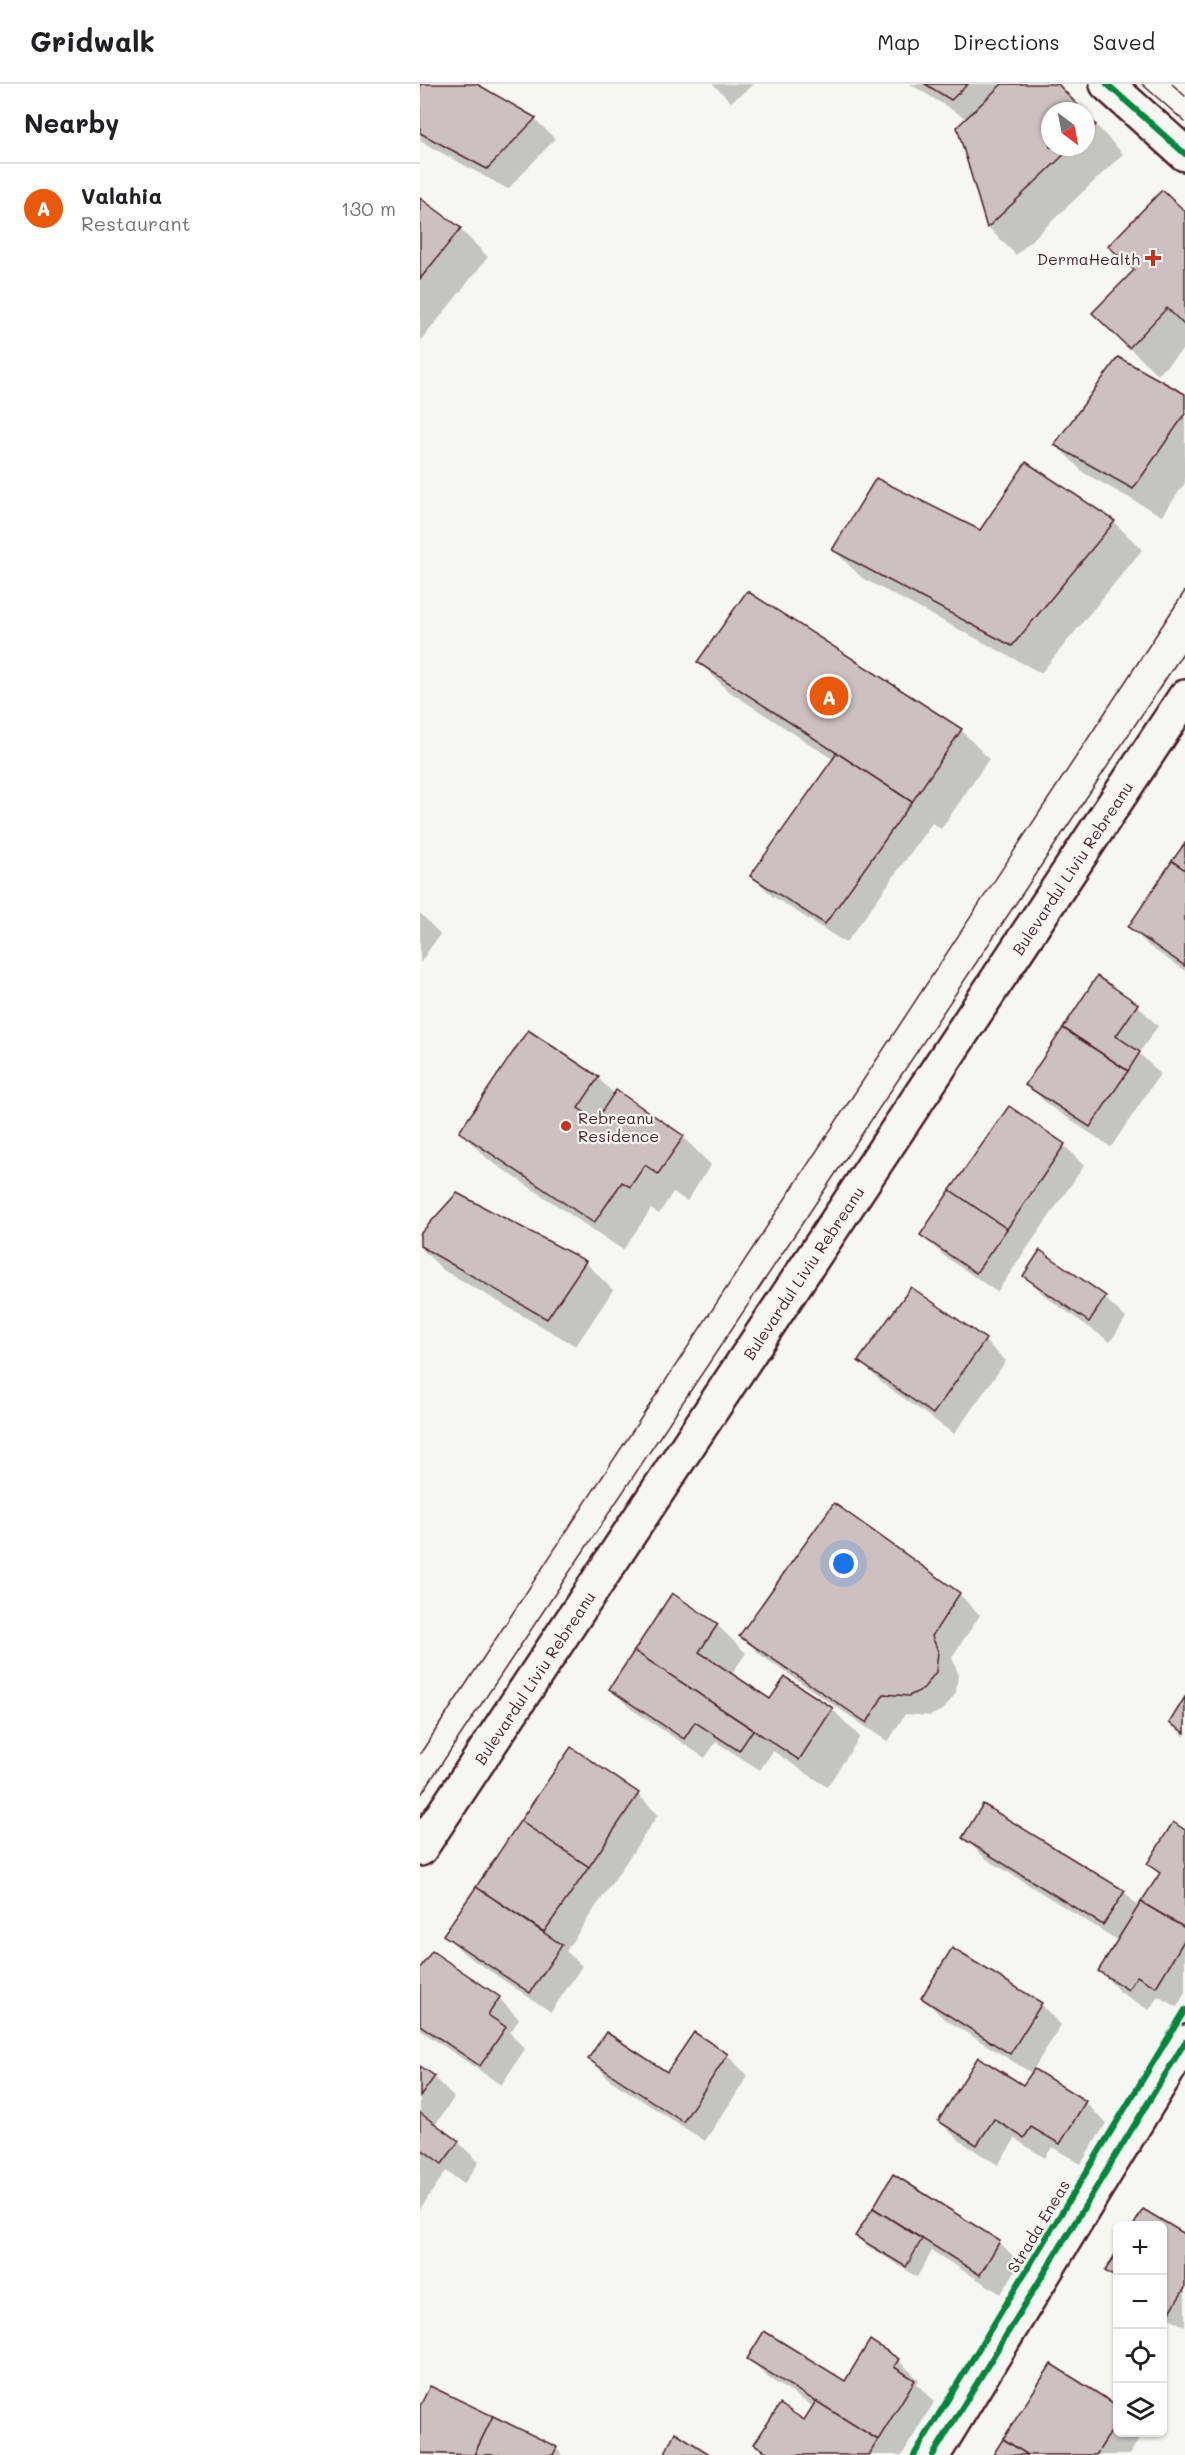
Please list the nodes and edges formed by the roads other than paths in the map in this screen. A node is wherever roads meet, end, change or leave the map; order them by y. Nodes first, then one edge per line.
1 (1107, 84) edge
2 (1185, 154) edge
3 (1185, 697) edge
4 (420, 1849) edge
5 (1185, 2042) edge
6 (933, 2455) edge

1 - 2 main road
3 - 4 main road, Bulevardul Liviu Rebreanu
5 - 6 main road, Strada Eneas

